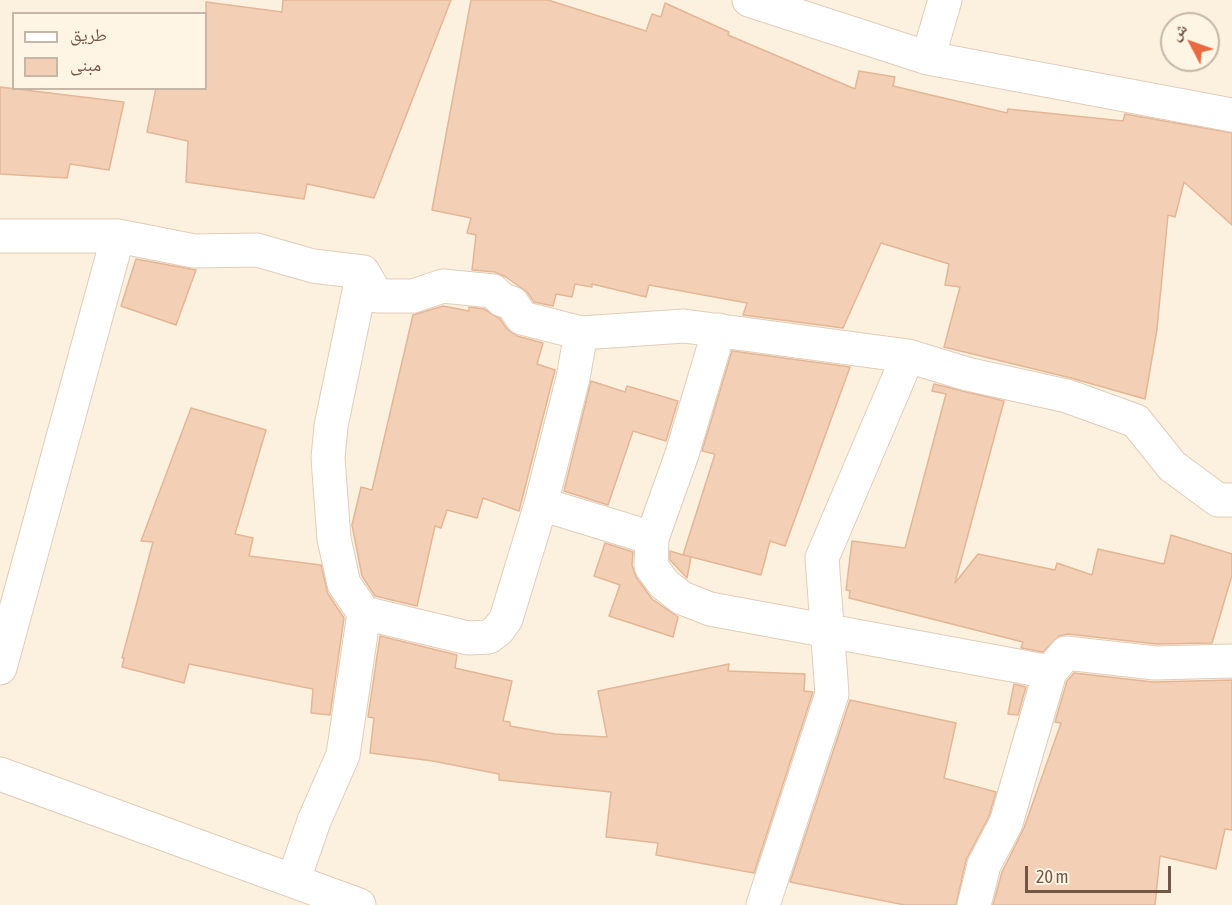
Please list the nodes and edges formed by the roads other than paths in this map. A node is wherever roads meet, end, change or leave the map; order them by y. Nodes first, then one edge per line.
1 (749, 0) edge
2 (945, 0) edge
3 (928, 58) junction
4 (1232, 115) edge
5 (0, 236) edge
6 (118, 236) junction
7 (363, 272) junction
8 (718, 330) junction
9 (581, 333) junction
10 (908, 356) junction
11 (1232, 500) edge
12 (541, 504) junction
13 (652, 538) junction
14 (364, 613) junction
15 (829, 630) junction
16 (1232, 661) edge
17 (0, 668) edge
18 (1050, 672) junction
19 (0, 774) edge
20 (294, 879) junction
21 (359, 905) edge
22 (763, 905) edge
23 (974, 905) edge

1 - 3 street
2 - 3 street
3 - 4 street
5 - 6 street
6 - 7 street
6 - 17 street
7 - 9 street
7 - 14 street
8 - 9 street
8 - 10 street
8 - 13 street
9 - 12 street
10 - 11 street
10 - 15 street
12 - 13 street
12 - 14 street
13 - 15 street
14 - 20 street
15 - 18 street
15 - 22 street
16 - 18 street
18 - 23 street
19 - 20 street
20 - 21 street

